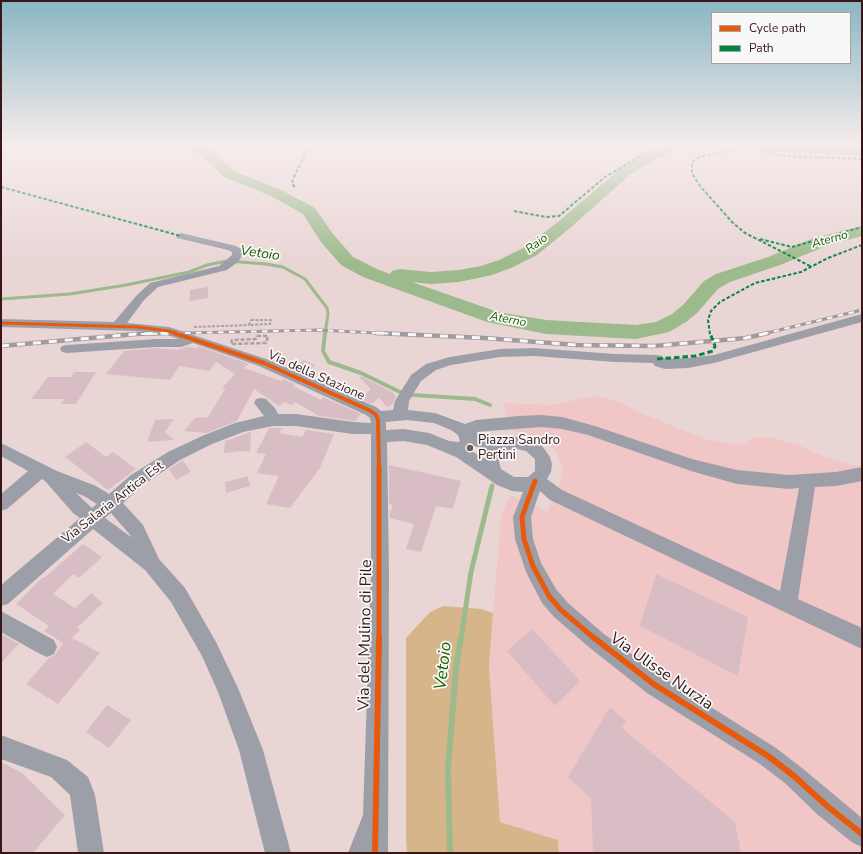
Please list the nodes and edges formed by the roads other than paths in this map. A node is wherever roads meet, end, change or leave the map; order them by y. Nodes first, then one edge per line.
1 (181, 236) dead end
2 (862, 318) edge
3 (1, 323) edge
4 (118, 326) junction
5 (193, 339) junction
6 (67, 349) dead end
7 (261, 403) dead end
8 (400, 415) junction
9 (273, 420) junction
10 (378, 427) junction
11 (464, 431) junction
12 (508, 443) junction
13 (449, 447) junction
14 (1, 449) edge
15 (46, 473) junction
16 (862, 474) edge
17 (497, 476) junction
18 (536, 481) junction
19 (808, 482) junction
20 (110, 502) junction
21 (1, 504) edge
22 (91, 518) junction
23 (152, 564) junction
24 (1, 597) edge
25 (787, 604) junction
26 (1, 621) edge
27 (862, 639) edge
28 (47, 647) dead end
29 (1, 746) edge
30 (376, 808) junction
31 (862, 834) edge
32 (91, 853) edge
33 (278, 853) edge
34 (361, 853) edge
35 (375, 853) edge

1 - 4 street
2 - 8 street
3 - 4 street, Via della Stazione
4 - 5 street, Via della Stazione
5 - 6 street
5 - 10 street, Via della Stazione
7 - 9 street
8 - 10 street
8 - 11 street
9 - 10 street, Via Salaria Antica Est
9 - 20 street, Via Salaria Antica Est
10 - 13 street
10 - 30 street, Via del Mulino di Pile
11 - 12 street
11 - 13 street
11 - 19 street
12 - 17 street
12 - 18 street
13 - 17 street
14 - 15 street
15 - 20 street
15 - 21 street
15 - 22 street
16 - 19 street
17 - 18 street
18 - 25 street
18 - 31 street, Via Ulisse Nurzia
19 - 25 street
20 - 22 street, Via Salaria Antica Est
20 - 23 street
22 - 23 street
22 - 24 street, Via Salaria Antica Est
23 - 33 street
25 - 27 street
26 - 28 street
29 - 32 street
30 - 34 street, Via del Mulino di Pile
30 - 35 street, Via del Mulino di Pile

